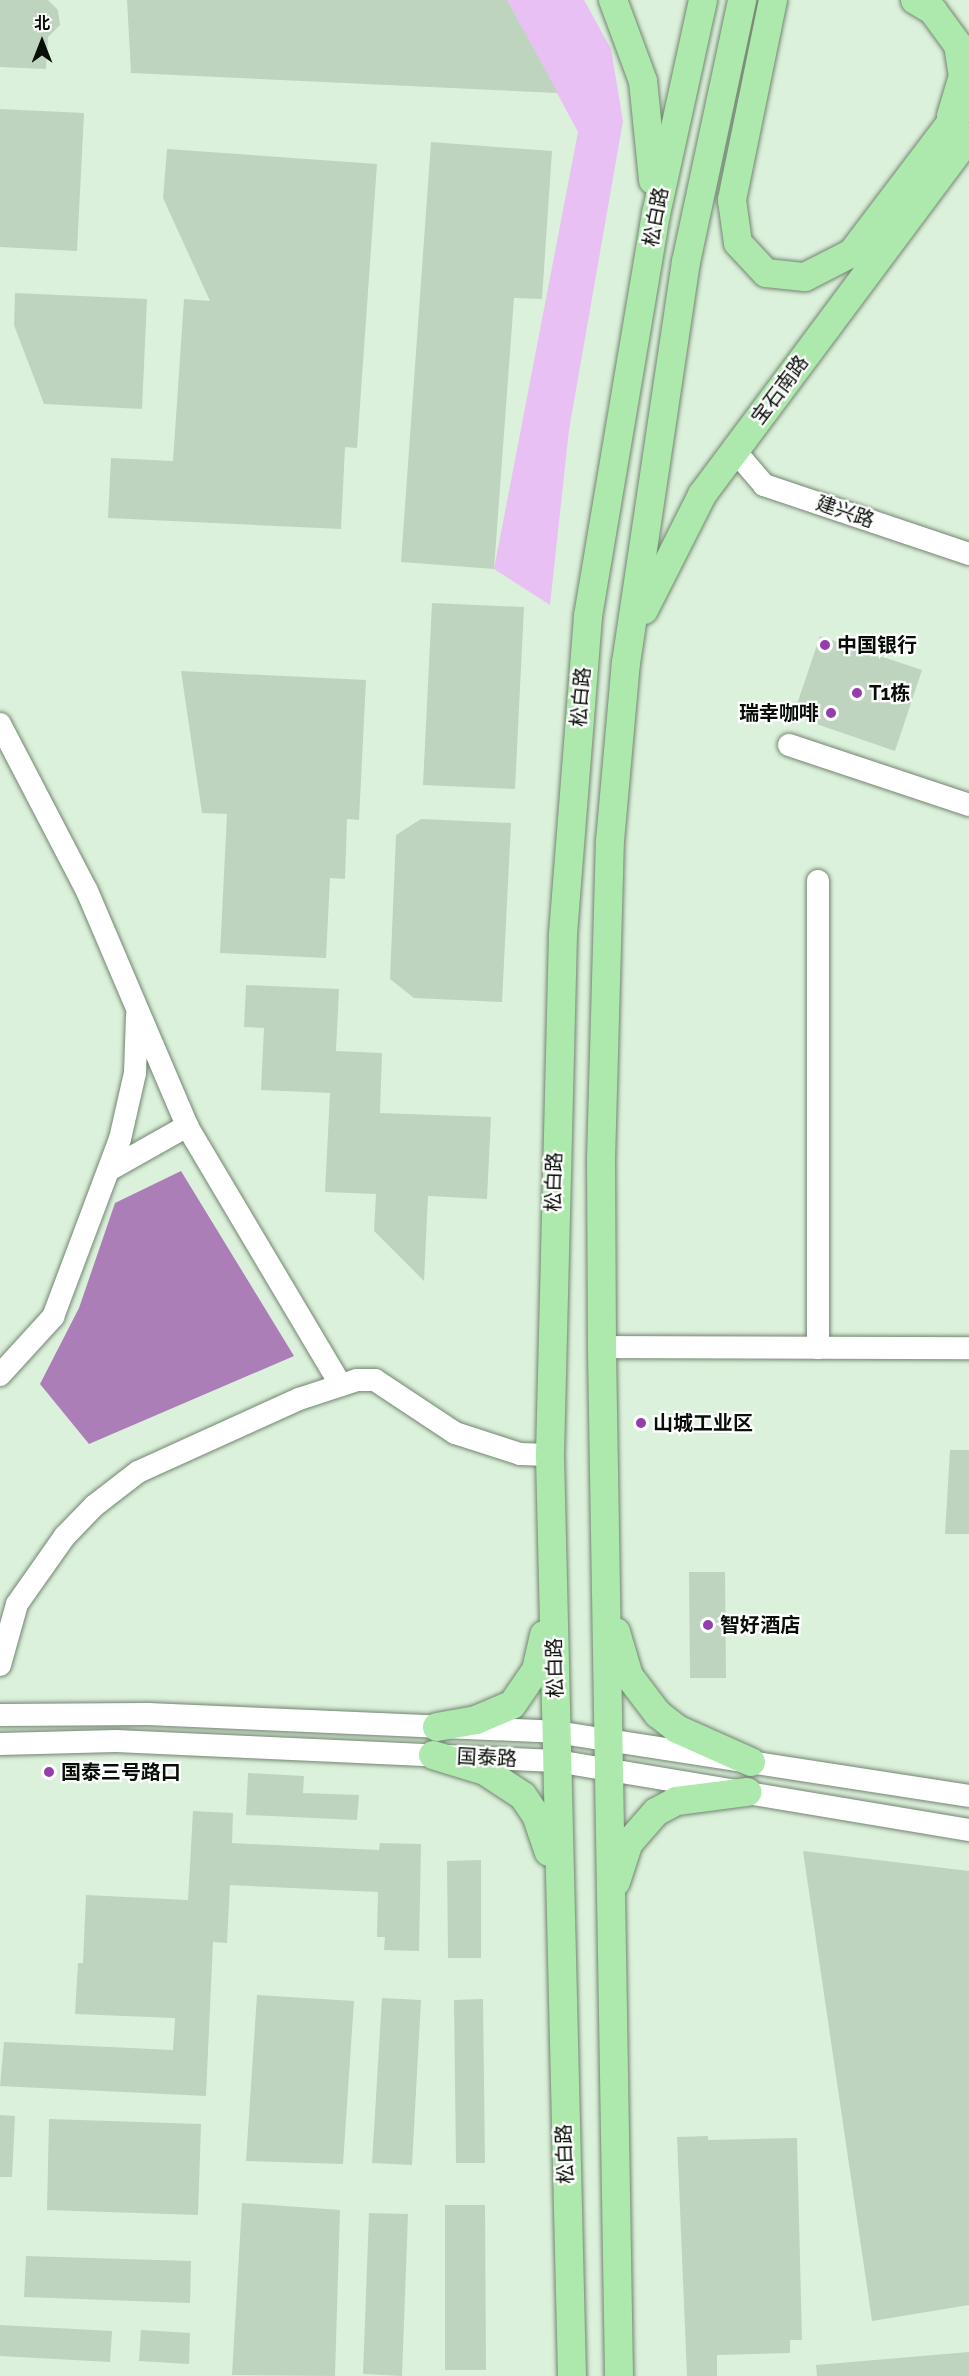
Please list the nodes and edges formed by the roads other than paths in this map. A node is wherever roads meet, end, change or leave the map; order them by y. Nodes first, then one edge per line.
1 (613, 0) edge
2 (702, 0) edge
3 (742, 0) edge
4 (773, 0) edge
5 (915, 0) edge
6 (969, 99) edge
7 (969, 137) edge
8 (931, 148) junction
9 (656, 214) junction
10 (735, 451) junction
11 (969, 554) edge
12 (626, 663) junction
13 (0, 723) edge
14 (789, 744) dead end
15 (969, 805) edge
16 (818, 881) dead end
17 (137, 1006) junction
18 (187, 1126) junction
19 (109, 1170) junction
20 (602, 1347) junction
21 (818, 1348) junction
22 (969, 1348) edge
23 (0, 1375) edge
24 (341, 1385) junction
25 (550, 1455) junction
26 (553, 1562) junction
27 (605, 1582) junction
28 (0, 1665) edge
29 (0, 1715) edge
30 (437, 1726) junction
31 (556, 1732) junction
32 (608, 1738) junction
33 (0, 1744) edge
34 (433, 1755) junction
35 (556, 1761) junction
36 (751, 1762) junction
37 (607, 1768) junction
38 (747, 1792) junction
39 (969, 1796) edge
40 (969, 1830) edge
41 (557, 1888) junction
42 (609, 1916) junction
43 (572, 2376) edge
44 (619, 2376) edge

1 - 9 main road
2 - 9 main road, 松白路
3 - 12 main road
4 - 8 main road
5 - 8 main road
6 - 8 main road
7 - 10 main road, 宝石南路
9 - 25 main road, 松白路
10 - 11 street, 建兴路
10 - 12 main road, 宝石南路
12 - 20 main road, 松白路
13 - 17 street
14 - 15 street
16 - 21 street
17 - 18 street
17 - 19 street
18 - 19 street
18 - 24 street
19 - 23 street
20 - 21 street
20 - 27 main road, 松白路
21 - 22 street
24 - 25 street
24 - 28 street
25 - 26 main road, 松白路
26 - 30 main road
26 - 31 main road, 松白路
27 - 32 main road, 松白路
27 - 36 main road
29 - 30 street, 国泰路
30 - 31 street, 国泰路
31 - 32 street, 国泰路
31 - 35 main road, 松白路
32 - 36 street, 国泰路
32 - 37 main road, 松白路
33 - 34 street, 国泰路
34 - 35 street, 国泰路
34 - 41 main road
35 - 37 street, 国泰路
35 - 41 main road, 松白路
36 - 39 street, 国泰路
37 - 38 street, 国泰路
37 - 42 main road, 松白路
38 - 40 street, 国泰路
38 - 42 main road
41 - 43 main road, 松白路
42 - 44 main road, 松白路

